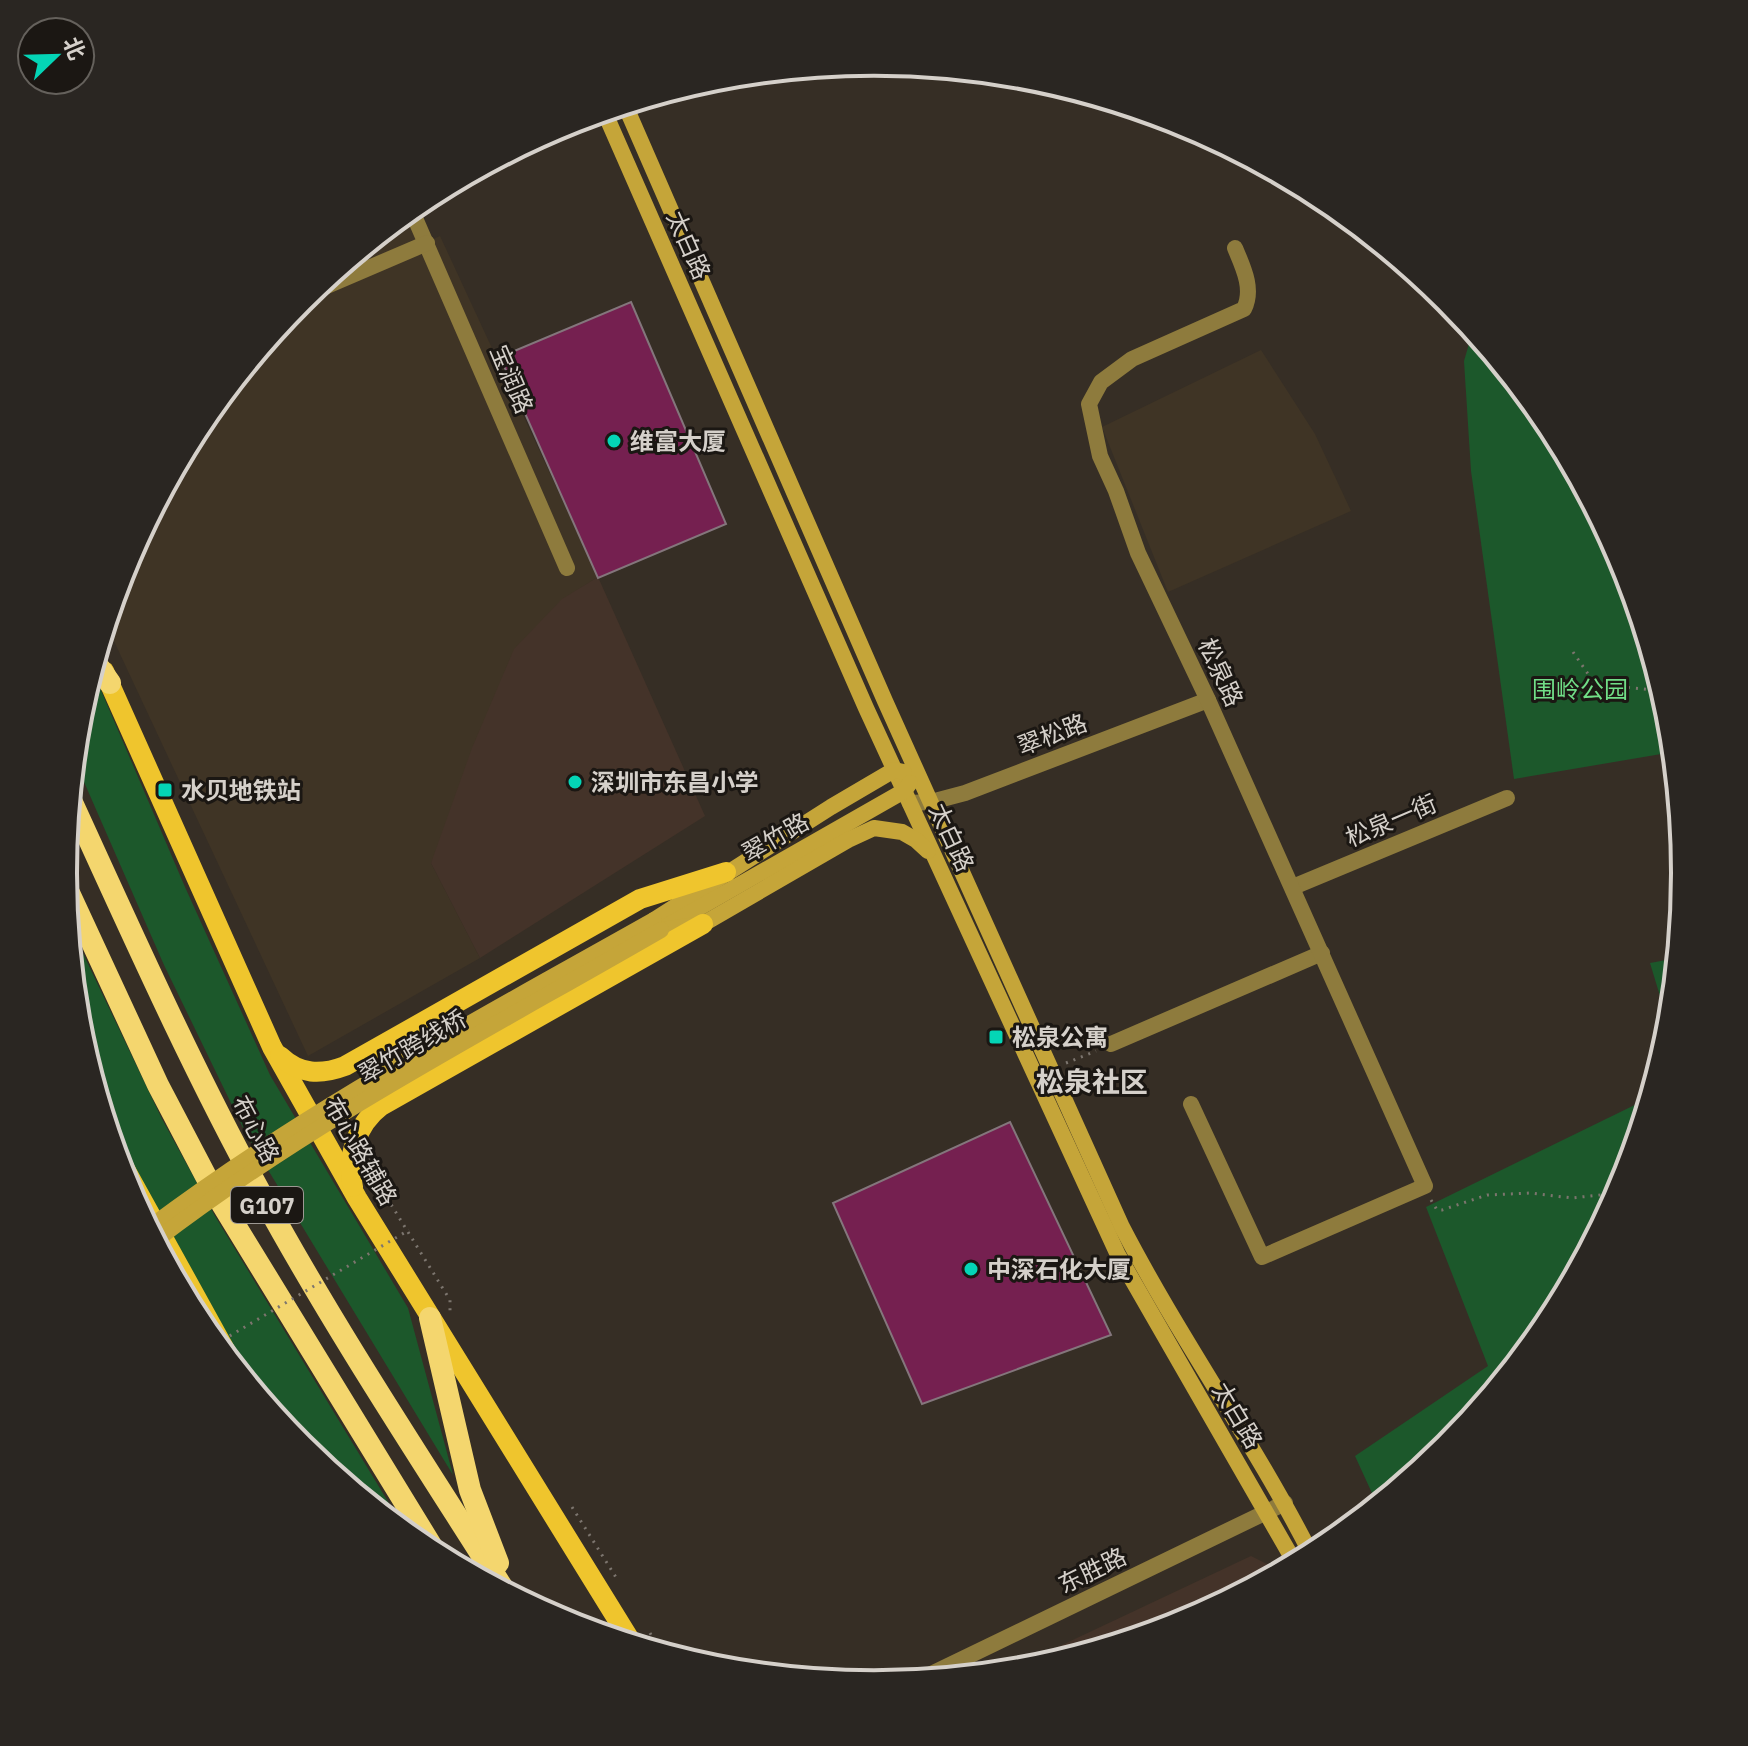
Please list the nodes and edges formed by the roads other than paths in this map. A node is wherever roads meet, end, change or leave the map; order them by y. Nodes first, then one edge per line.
1 (629, 115) edge
2 (609, 122) edge
3 (417, 221) edge
4 (427, 243) junction
5 (1235, 248) dead end
6 (344, 279) edge
7 (567, 568) dead end
8 (103, 672) edge
9 (110, 683) joint
10 (1208, 700) junction
11 (894, 770) junction
12 (917, 774) junction
13 (907, 797) junction
14 (1507, 798) dead end
15 (931, 802) junction
16 (79, 818) edge
17 (938, 865) junction
18 (726, 872) junction
19 (1293, 887) junction
20 (79, 913) edge
21 (703, 924) junction
22 (658, 925) junction
23 (1322, 953) junction
24 (1111, 1044) road end
25 (272, 1047) junction
26 (345, 1066) junction
27 (1191, 1104) dead end
28 (381, 1106) junction
29 (357, 1198) junction
30 (157, 1222) edge
31 (164, 1235) edge
32 (430, 1318) junction
33 (1285, 1503) junction
34 (1267, 1512) junction
35 (421, 1528) edge
36 (1305, 1543) edge
37 (1289, 1553) edge
38 (493, 1573) edge
39 (504, 1579) edge
40 (624, 1630) edge
41 (948, 1666) edge

1 - 12 main road, 太白路
2 - 11 main road, 太白路
3 - 4 street, 宝润路
4 - 6 street
4 - 7 street, 宝润路
5 - 10 street, 松泉路
8 - 9 highway
9 - 25 main road, 布心路辅路
10 - 15 street, 翠松路
10 - 19 street, 松泉路
11 - 12 main road
11 - 13 main road, 太白路
11 - 18 main road, 翠竹路
12 - 13 main road, 翠竹路
12 - 15 main road, 太白路
13 - 15 street, 翠松路
13 - 17 main road, 太白路
13 - 22 main road, 翠竹路
14 - 19 street, 松泉一街
15 - 33 main road, 太白路
16 - 38 highway, 布心路 / G107
17 - 21 main road, 翠竹路
17 - 34 main road, 太白路
18 - 22 main road, 翠竹路
18 - 26 main road
19 - 23 street, 松泉路
20 - 35 highway, G107
21 - 22 main road, 翠竹路
21 - 28 main road
22 - 30 main road, 翠竹跨线桥, bridge
22 - 31 main road, 翠竹跨线桥, bridge
23 - 24 street
23 - 27 street, 松泉路
25 - 26 main road
25 - 29 main road, 布心路辅路
26 - 28 main road
28 - 29 main road
29 - 32 main road, 布心路辅路
32 - 39 highway
32 - 40 main road, 布心路辅路
33 - 34 street, 东胜路
33 - 36 main road, 太白路
34 - 37 main road, 太白路
34 - 41 street, 东胜路

